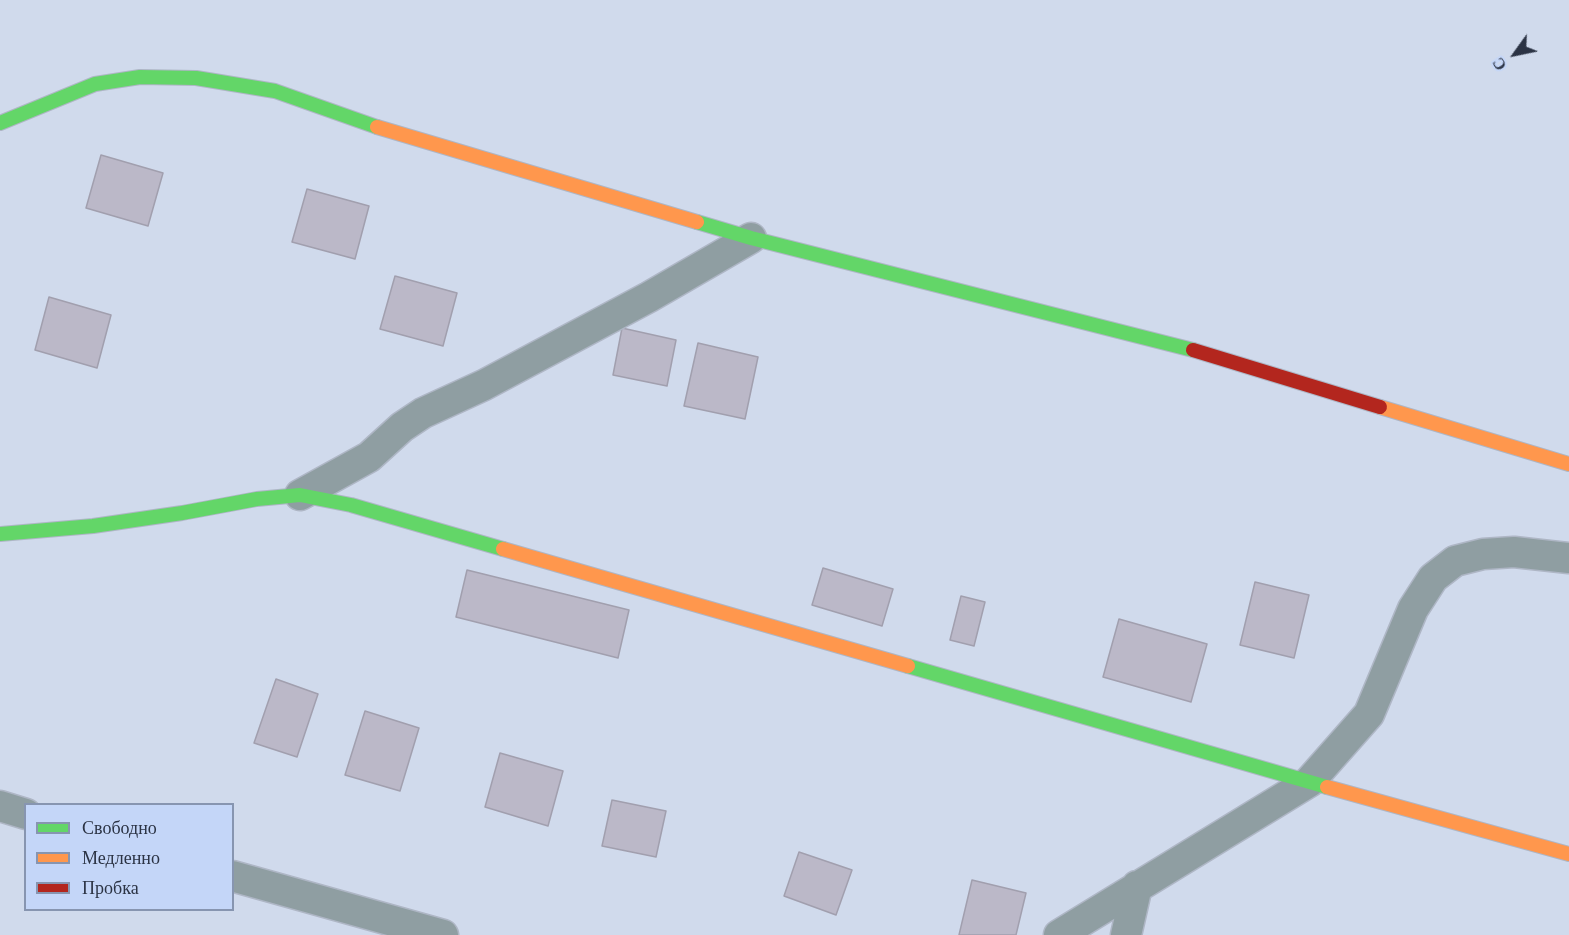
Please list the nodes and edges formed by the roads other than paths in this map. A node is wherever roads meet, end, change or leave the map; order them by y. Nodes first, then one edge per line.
1 (0, 123) edge
2 (751, 237) junction
3 (1569, 465) edge
4 (300, 495) junction
5 (0, 534) edge
6 (1569, 558) edge
7 (1309, 782) junction
8 (0, 806) edge
9 (24, 813) edge
10 (1569, 854) edge
11 (234, 877) edge
12 (1137, 886) junction
13 (443, 935) edge
14 (1059, 935) edge
15 (1126, 935) edge

1 - 2 street
2 - 3 street
2 - 4 street
4 - 5 street
4 - 7 street
6 - 7 street
7 - 10 street
7 - 12 street
8 - 9 street
11 - 13 street
12 - 14 street
12 - 15 street

